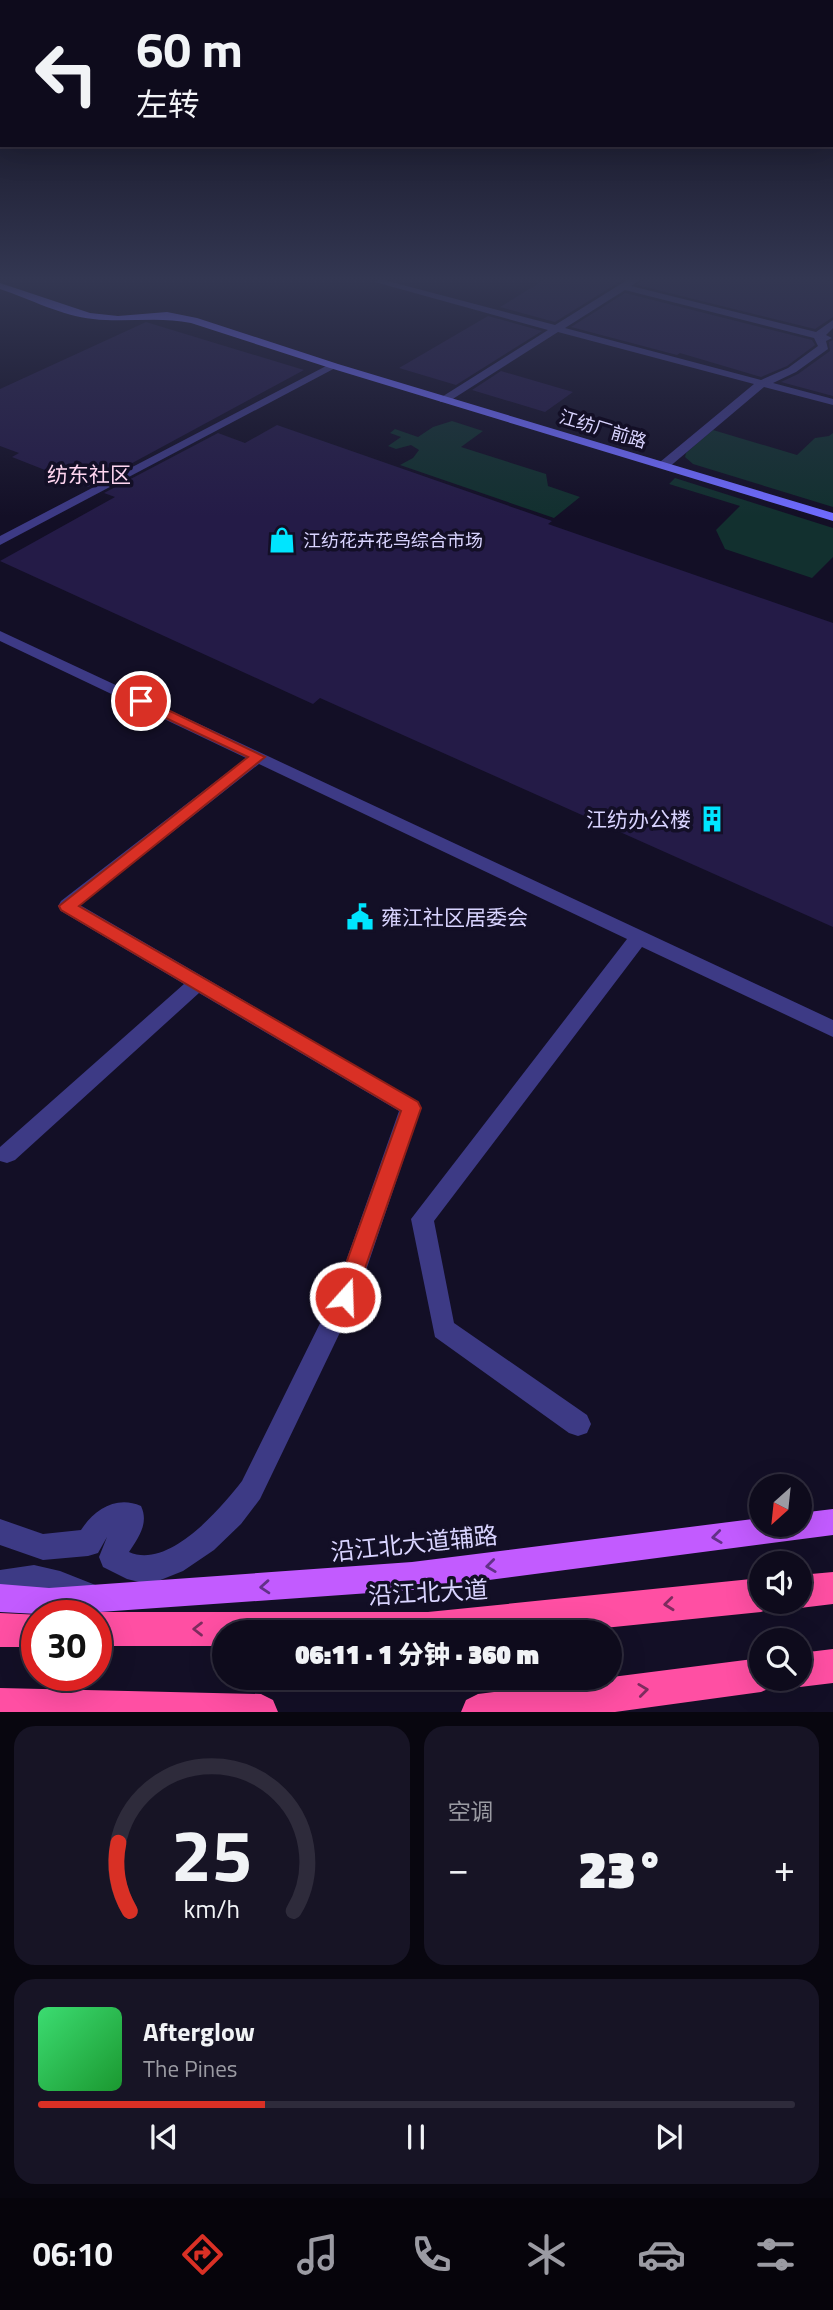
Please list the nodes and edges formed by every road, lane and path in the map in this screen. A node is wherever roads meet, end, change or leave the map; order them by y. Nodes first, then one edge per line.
1 (306, 357) edge
2 (512, 357) edge
3 (660, 357) edge
4 (810, 357) edge
5 (334, 366) junction
6 (761, 384) junction
7 (444, 400) junction
8 (833, 402) edge
9 (664, 465) junction
10 (833, 517) edge
11 (0, 541) edge
12 (0, 635) edge
13 (258, 757) junction
14 (639, 937) junction
15 (198, 983) junction
16 (833, 1029) edge
17 (7, 1154) dead end
18 (578, 1424) dead end
19 (833, 1522) edge
20 (0, 1532) edge
21 (88, 1543) junction
22 (113, 1557) junction
23 (0, 1584) edge
24 (833, 1588) edge
25 (812, 1590) edge
26 (749, 1596) edge
27 (0, 1598) edge
28 (24, 1600) edge
29 (79, 1600) edge
30 (112, 1612) edge
31 (112, 1615) edge
32 (0, 1630) edge
33 (21, 1630) edge
34 (833, 1665) edge
35 (812, 1668) edge
36 (749, 1677) edge
37 (0, 1705) edge
38 (261, 1712) edge
39 (478, 1712) edge

1 - 5 main road, 江纺厂前路
2 - 7 street
3 - 6 street
4 - 6 street
5 - 7 main road, 江纺厂前路
5 - 11 street
6 - 8 street
6 - 9 street
7 - 9 main road, 江纺厂前路
9 - 10 main road, 江纺厂前路
12 - 13 street
13 - 14 street
13 - 15 street
14 - 16 street
14 - 18 street
15 - 17 street
15 - 22 street
19 -> 30 main road, 沿江北大道辅路
20 - 21 street
21 - 22 street
21 - 22 street
23 - 29 street
24 - 25 highway
26 -> 31 highway, 沿江北大道
27 - 28 main road, 沿江北大道辅路
32 - 33 highway
34 - 35 highway
39 -> 36 highway
37 - 38 highway

